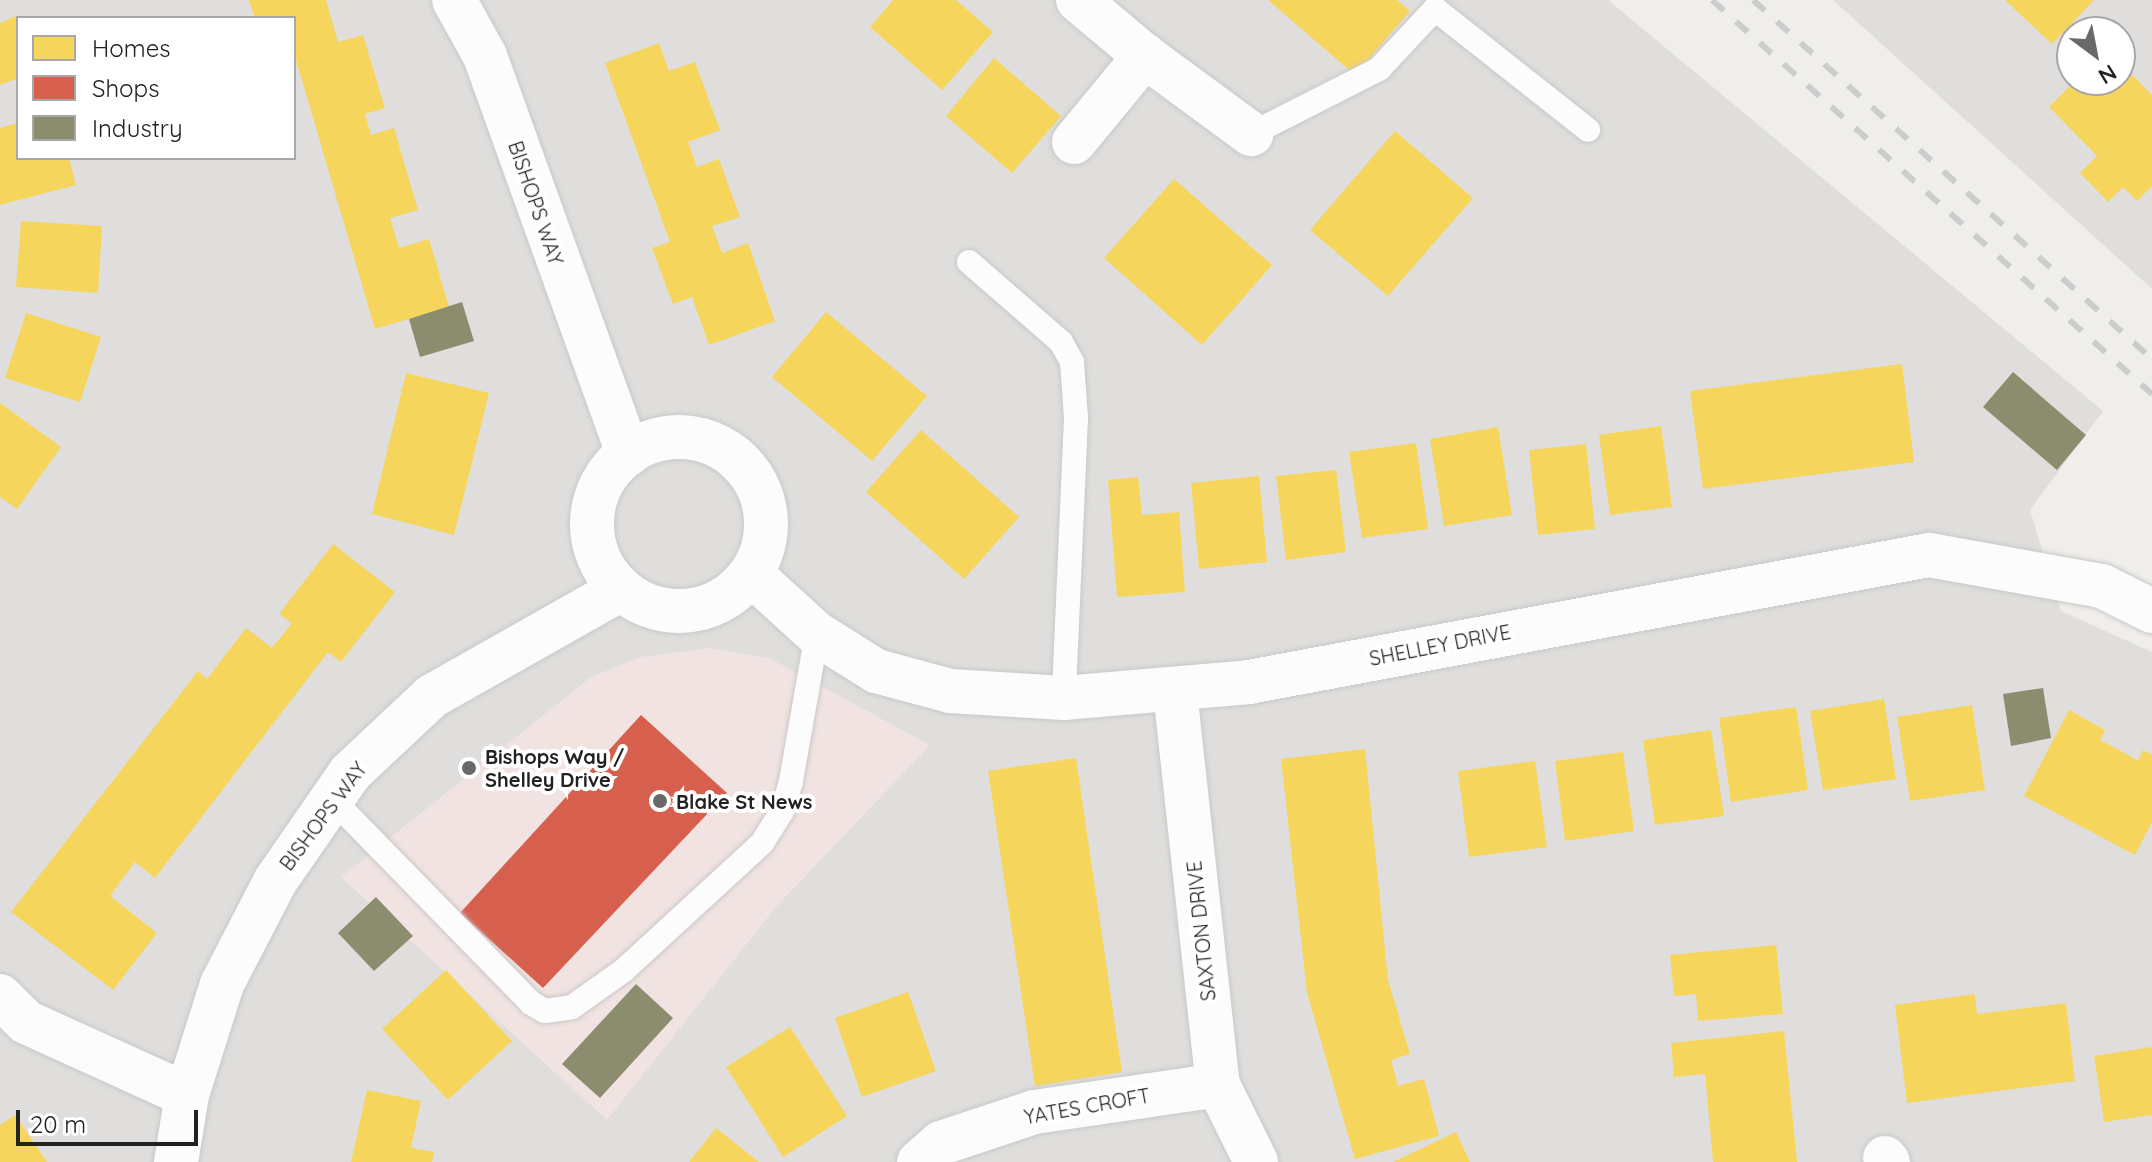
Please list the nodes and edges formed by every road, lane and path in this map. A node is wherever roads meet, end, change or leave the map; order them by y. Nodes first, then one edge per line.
1 (454, 0) edge
2 (1078, 0) edge
3 (1145, 56) junction
4 (1588, 130) dead end
5 (1251, 134) joint
6 (1074, 142) dead end
7 (969, 262) dead end
8 (628, 454) junction
9 (751, 574) junction
10 (621, 589) junction
11 (2152, 611) edge
12 (817, 634) junction
13 (1175, 691) junction
14 (1064, 698) junction
15 (332, 799) junction
16 (0, 996) edge
17 (1218, 1085) junction
18 (187, 1095) junction
19 (176, 1162) edge
20 (919, 1162) edge
21 (1256, 1162) edge

1 - 8 street, BISHOPS WAY
2 - 3 street
3 - 5 street
3 - 6 street
4 - 5 lane
7 - 14 lane
8 - 9 street
8 - 10 street
9 - 10 street
9 - 12 street, SHELLEY DRIVE
10 - 15 street, BISHOPS WAY
11 - 13 street, SHELLEY DRIVE
12 - 14 street, SHELLEY DRIVE
12 - 15 lane
13 - 14 street, SHELLEY DRIVE
13 - 17 street, SAXTON DRIVE
15 - 18 street, BISHOPS WAY
16 - 18 street
17 - 20 street, YATES CROFT
17 - 21 street, SAXTON DRIVE
18 - 19 street, BISHOPS WAY

